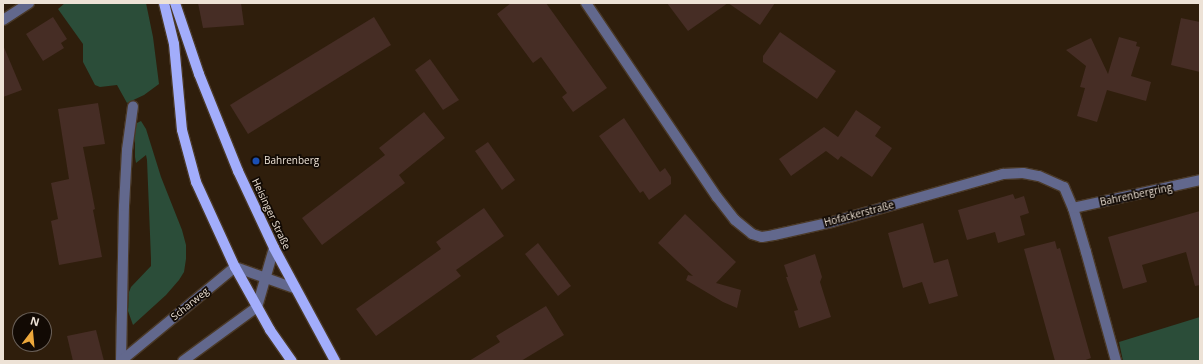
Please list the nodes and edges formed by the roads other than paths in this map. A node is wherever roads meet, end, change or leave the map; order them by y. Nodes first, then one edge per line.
1 (29, 3) edge
2 (164, 3) edge
3 (175, 3) edge
4 (586, 3) edge
5 (3, 20) edge
6 (133, 106) dead end
7 (1200, 180) edge
8 (1073, 208) junction
9 (274, 248) junction
10 (235, 267) junction
11 (265, 277) junction
12 (294, 288) junction
13 (257, 307) junction
14 (121, 361) edge
15 (183, 361) edge
16 (292, 361) edge
17 (335, 361) edge
18 (1116, 361) edge

1 - 5 street
2 - 10 main road
3 - 9 main road, Heisinger Straße
4 - 8 street, Hofackerstraße
6 - 14 street
7 - 8 street, Bahrenbergring
8 - 18 street, Hofackerstraße
9 - 11 street
9 - 12 main road, Heisinger Straße
10 - 11 street
10 - 13 main road
10 - 14 street, Scharweg
11 - 12 street
11 - 13 street
12 - 17 main road, Heisinger Straße
13 - 15 street
13 - 16 main road

